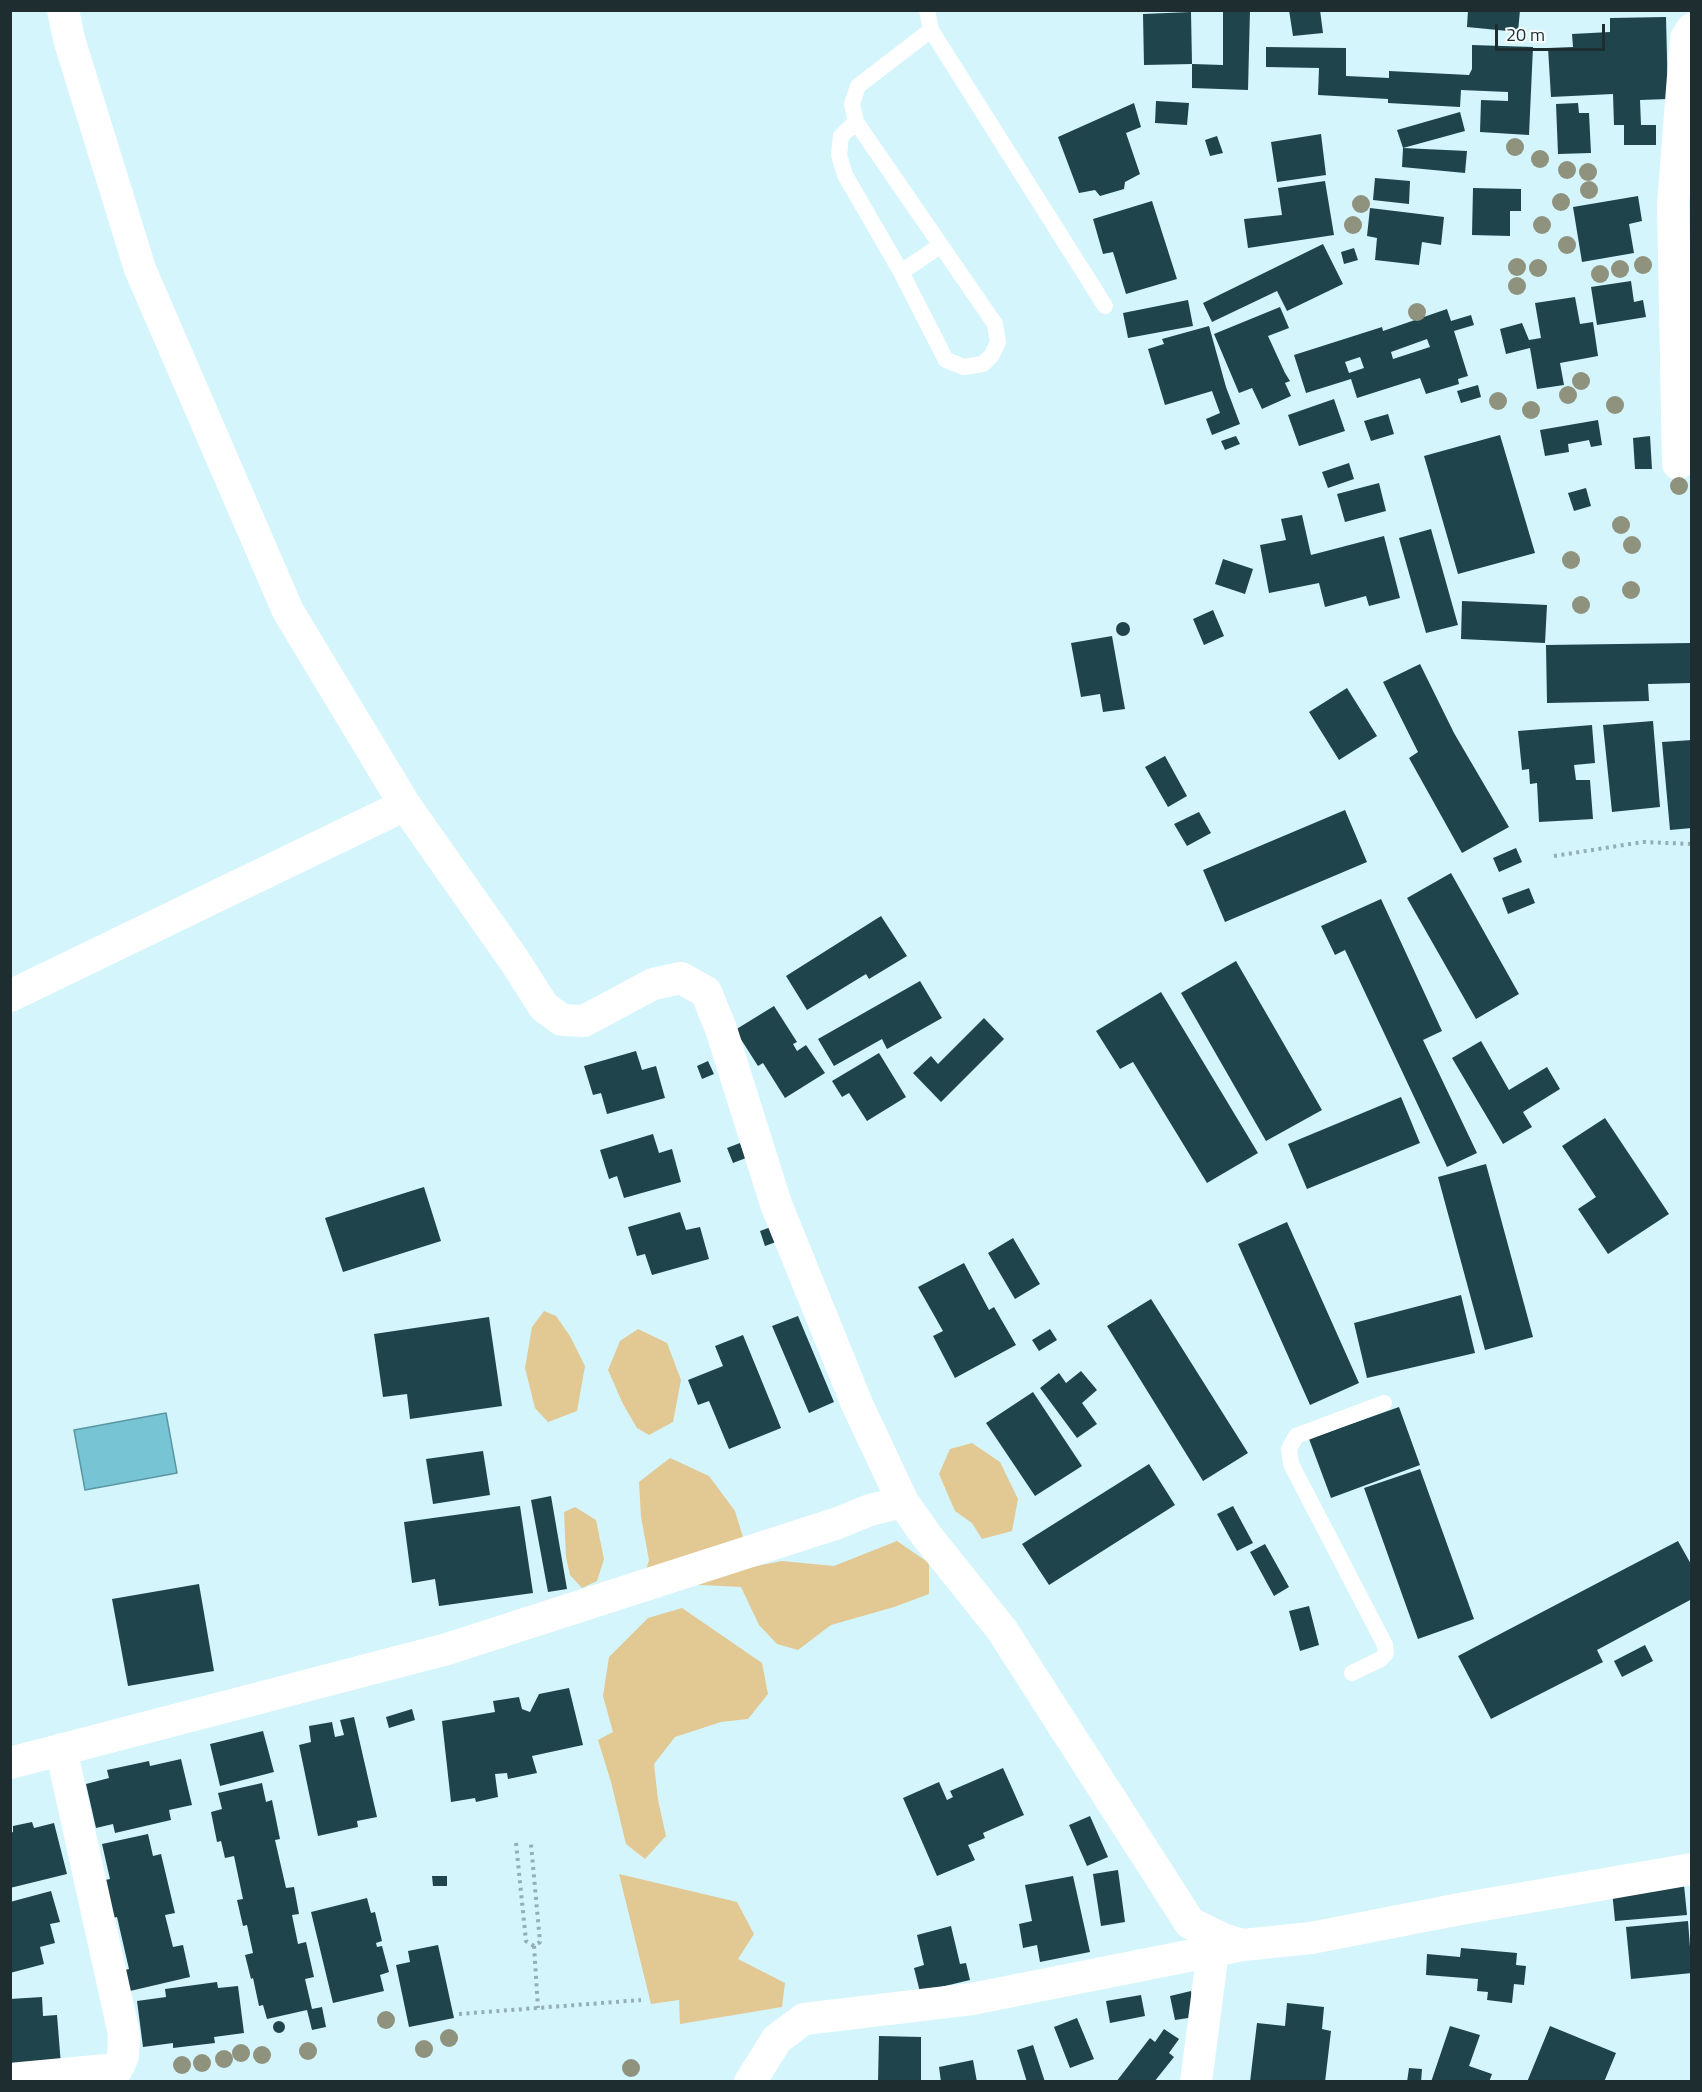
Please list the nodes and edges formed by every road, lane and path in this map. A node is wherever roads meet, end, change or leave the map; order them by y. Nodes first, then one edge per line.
1 (63, 10) edge
2 (927, 10) edge
3 (1692, 29) edge
4 (931, 30) junction
5 (856, 122) junction
6 (940, 246) junction
7 (901, 272) junction
8 (1105, 306) dead end
9 (1678, 464) dead end
10 (405, 805) junction
11 (1692, 844) edge
12 (1554, 856) dead end
13 (10, 996) edge
14 (1384, 1403) dead end
15 (903, 1502) junction
16 (1352, 1673) dead end
17 (61, 1749) junction
18 (10, 1763) edge
19 (516, 1843) dead end
20 (531, 1844) dead end
21 (1692, 1869) edge
22 (1243, 1945) junction
23 (534, 1946) junction
24 (1213, 1951) junction
25 (641, 2000) dead end
26 (538, 2008) junction
27 (459, 2014) dead end
28 (10, 2079) edge
29 (750, 2082) edge
30 (1196, 2082) edge

1 - 10 street
2 - 4 lane
3 - 9 street
4 - 5 lane
4 - 8 lane
5 - 6 lane
5 - 7 lane
6 - 7 lane
6 - 7 lane
10 - 13 street
10 - 15 street
11 - 12 path
14 - 16 lane
15 - 17 street
15 - 22 street
17 - 18 street
17 - 28 street
19 - 23 path
20 - 23 path
21 - 22 street
22 - 24 street
23 - 26 path
24 - 29 street
24 - 30 street
25 - 26 path
26 - 27 path

